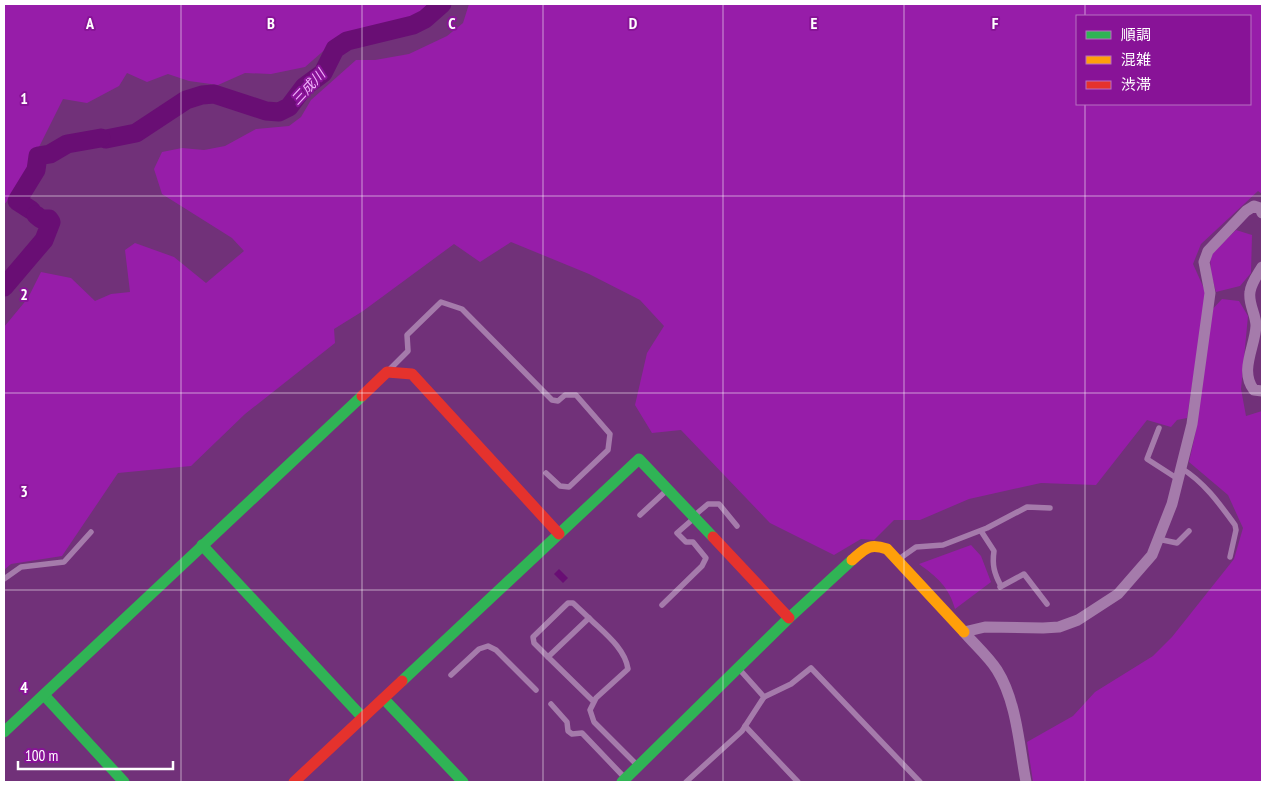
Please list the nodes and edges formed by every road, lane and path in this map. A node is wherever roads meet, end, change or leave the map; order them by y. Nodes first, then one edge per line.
1 (1262, 213) edge
2 (1262, 267) edge
3 (386, 372) junction
4 (1262, 391) edge
5 (1159, 428) dead end
6 (546, 473) dead end
7 (1180, 474) junction
8 (668, 489) junction
9 (1050, 508) dead end
10 (640, 515) dead end
11 (694, 517) junction
12 (736, 526) dead end
13 (981, 531) junction
14 (1189, 531) dead end
15 (91, 532) dead end
16 (559, 534) junction
17 (1158, 539) junction
18 (202, 545) junction
19 (1230, 557) dead end
20 (897, 560) junction
21 (4, 579) edge
22 (1047, 604) dead end
23 (662, 605) dead end
24 (588, 618) junction
25 (789, 618) junction
26 (964, 632) junction
27 (548, 657) junction
28 (738, 668) junction
29 (451, 675) dead end
30 (536, 690) dead end
31 (44, 695) junction
32 (764, 697) junction
33 (384, 699) junction
34 (594, 702) junction
35 (551, 704) dead end
36 (363, 718) junction
37 (745, 726) junction
38 (4, 732) edge
39 (638, 766) junction
40 (624, 781) edge
41 (124, 782) edge
42 (294, 782) edge
43 (463, 782) edge
44 (686, 782) edge
45 (798, 782) edge
46 (920, 782) edge
47 (1026, 782) edge

1 - 7 street
2 - 4 street
3 - 6 lane
3 - 16 street
3 - 18 street
5 - 7 lane
7 - 17 street
7 - 19 lane
8 - 10 lane
8 - 11 street
8 - 16 street
9 - 13 lane
11 - 12 lane
11 - 23 lane
11 - 25 street
13 - 20 lane
13 - 22 lane
14 - 17 lane
15 - 21 lane
16 - 33 street
17 - 26 street
18 - 31 street
18 - 36 street
20 - 25 street
20 - 26 street
24 - 27 lane
24 - 27 lane
24 - 34 lane
25 - 28 street
26 - 47 street
27 - 34 lane
28 - 32 lane
28 - 39 street
29 - 30 lane
31 - 38 street
31 - 41 street
32 - 37 lane
32 - 46 lane
33 - 36 street
33 - 43 street
34 - 39 lane
35 - 40 lane
36 - 42 street
37 - 44 lane
37 - 45 lane
39 - 40 street

